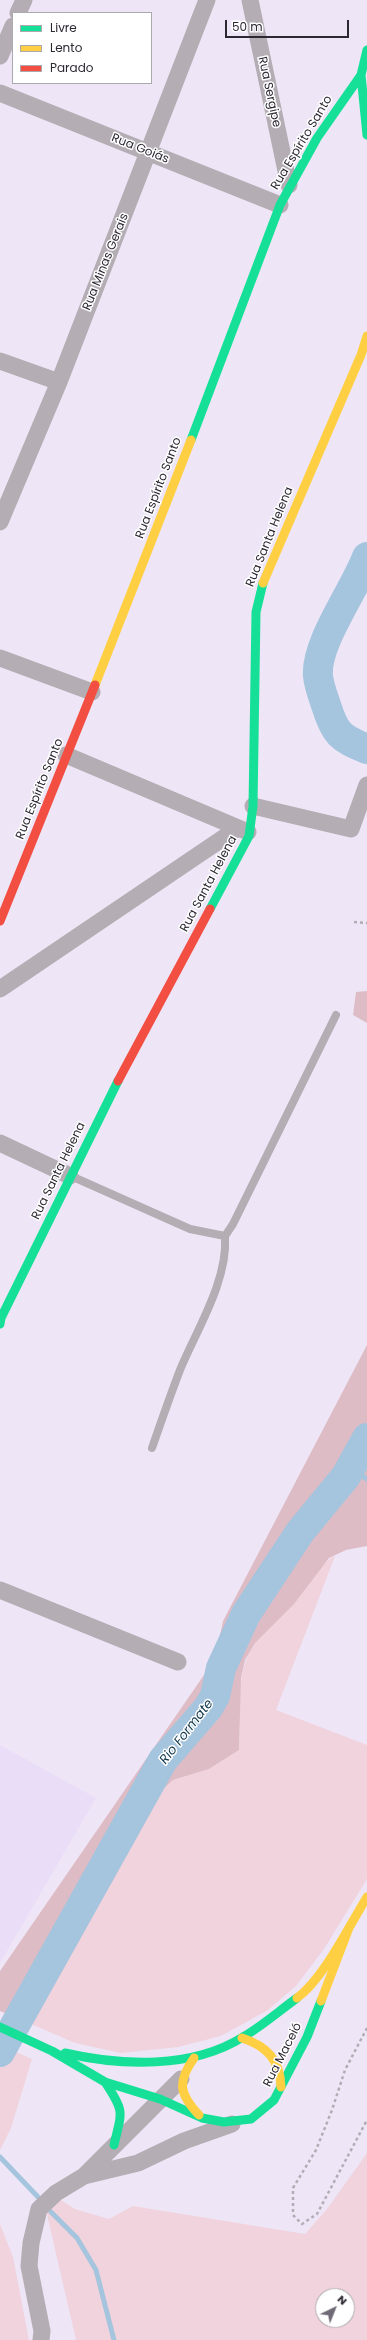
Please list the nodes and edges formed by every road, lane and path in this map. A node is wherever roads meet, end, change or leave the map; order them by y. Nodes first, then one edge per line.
1 (24, 0) edge
2 (208, 0) edge
3 (250, 0) edge
4 (18, 12) edge
5 (12, 28) edge
6 (367, 50) edge
7 (0, 56) edge
8 (361, 75) junction
9 (0, 93) edge
10 (344, 98) junction
11 (364, 105) junction
12 (367, 135) edge
13 (149, 152) junction
14 (289, 185) junction
15 (280, 205) junction
16 (367, 336) edge
17 (0, 361) edge
18 (59, 382) junction
19 (0, 522) edge
20 (0, 658) edge
21 (92, 692) junction
22 (66, 755) junction
23 (367, 786) edge
24 (253, 806) junction
25 (244, 831) junction
26 (0, 921) edge
27 (354, 922) dead end
28 (367, 923) edge
29 (0, 989) edge
30 (336, 1015) dead end
31 (0, 1143) edge
32 (70, 1176) junction
33 (225, 1236) junction
34 (0, 1324) edge
35 (152, 1448) dead end
36 (0, 1590) edge
37 (178, 1662) dead end
38 (367, 1897) edge
39 (348, 1928) junction
40 (0, 2027) edge
41 (367, 2028) edge
42 (242, 2038) junction
43 (52, 2051) junction
44 (194, 2058) junction
45 (181, 2079) junction
46 (105, 2082) junction
47 (281, 2087) junction
48 (160, 2099) junction
49 (202, 2118) junction
50 (251, 2119) junction
51 (367, 2120) edge
52 (114, 2145) junction
53 (84, 2176) junction
54 (41, 2340) edge

1 - 4 street
2 - 13 street, Rua Minas Gerais
3 - 14 street, Rua Sergipe
5 - 7 street
6 - 8 street
8 - 10 street, Rua Espírito Santo
8 - 11 street
9 - 13 street, Rua Goiás
10 - 11 street
10 - 14 street, Rua Espírito Santo
11 - 12 street
13 - 15 street, Rua Goiás
13 - 18 street, Rua Minas Gerais
14 - 15 street, Rua Espírito Santo
15 - 21 street, Rua Espírito Santo
16 - 24 street, Rua Santa Helena
17 - 18 street
18 - 19 street, Rua Minas Gerais
20 - 21 street
21 - 22 street, Rua Espírito Santo
22 - 25 street
22 - 26 street, Rua Espírito Santo
23 - 24 street
24 - 25 street, Rua Santa Helena
25 - 29 street
25 - 32 street, Rua Santa Helena
27 - 28 path
30 - 33 lane
31 - 32 street
32 - 33 lane
32 - 34 street, Rua Santa Helena
33 - 35 lane
36 - 37 street
38 - 39 street, Rua Maceió
39 - 42 street, Rua Maceió
39 - 47 street, Rua Maceió
40 - 43 street, Rua Maceió
41 - 51 path
42 - 44 street, Rua Maceió
42 - 47 street
43 - 44 street, Rua Maceió
43 - 46 street, Rua Maceió
44 - 45 street
45 - 48 street
45 - 49 street
46 - 48 street, Rua Maceió
46 - 52 street
47 - 50 street, Rua Maceió
48 - 49 street, Rua Maceió
48 - 52 street
49 - 50 street, Rua Maceió
50 - 53 street
52 - 53 street
53 - 54 street

